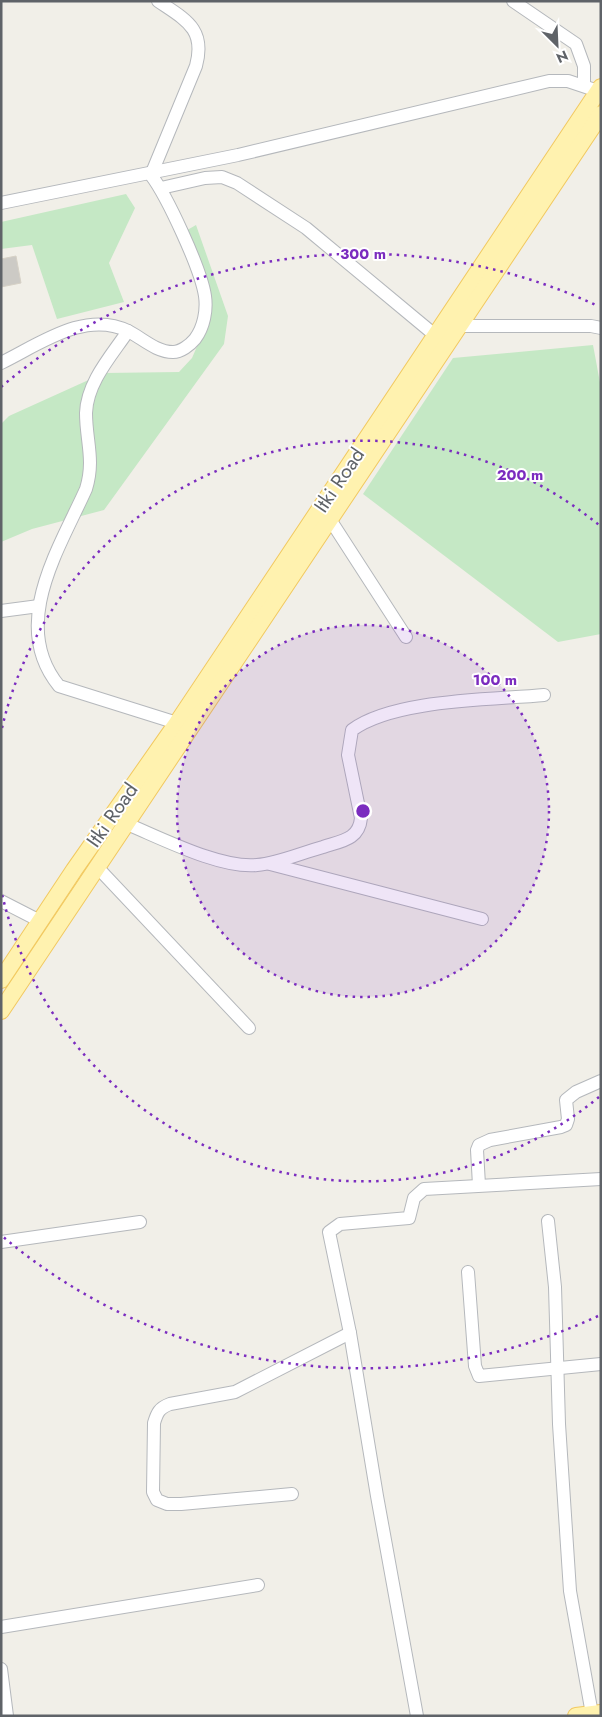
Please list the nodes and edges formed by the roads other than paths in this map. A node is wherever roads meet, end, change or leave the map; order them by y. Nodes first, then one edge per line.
1 (158, 1) edge
2 (513, 1) edge
3 (596, 88) edge
4 (601, 114) edge
5 (151, 175) junction
6 (161, 188) junction
7 (1, 203) edge
8 (459, 326) junction
9 (601, 328) edge
10 (128, 331) junction
11 (439, 331) junction
12 (1, 363) edge
13 (331, 521) junction
14 (39, 606) junction
15 (1, 612) edge
16 (406, 636) dead end
17 (544, 695) dead end
18 (177, 723) junction
19 (126, 824) junction
20 (267, 863) junction
21 (98, 869) junction
22 (1, 901) edge
23 (482, 918) dead end
24 (40, 920) junction
25 (1, 980) edge
26 (1, 1011) edge
27 (248, 1028) dead end
28 (601, 1082) edge
29 (601, 1179) edge
30 (478, 1186) junction
31 (548, 1221) dead end
32 (140, 1222) dead end
33 (1, 1242) edge
34 (468, 1272) dead end
35 (350, 1332) junction
36 (601, 1364) edge
37 (558, 1369) junction
38 (292, 1494) dead end
39 (258, 1585) dead end
40 (1, 1627) edge
41 (1, 1669) edge
42 (596, 1714) edge
43 (8, 1716) edge
44 (417, 1716) edge
45 (576, 1716) edge

1 - 5 street
2 - 3 street
3 - 5 street
3 - 11 main road, Itki Road
4 - 8 main road
5 - 6 street
5 - 7 street
6 - 10 street
6 - 11 street
8 - 9 street
8 - 11 street
8 - 13 main road
10 - 12 street
10 - 14 street
11 - 18 main road, Itki Road
13 - 16 street
13 - 19 main road
14 - 15 street
14 - 18 street
17 - 20 street
18 - 24 main road, Itki Road
19 - 20 street
19 - 21 main road
20 - 23 street
21 - 26 main road
21 - 27 street
22 - 24 street
24 - 25 main road, Itki Road
28 - 30 street
29 - 30 street
30 - 35 street
31 - 37 street
32 - 33 street
34 - 37 street
35 - 38 street
35 - 44 street
36 - 37 street
37 - 42 street
39 - 40 street
41 - 43 street
42 - 45 main road

